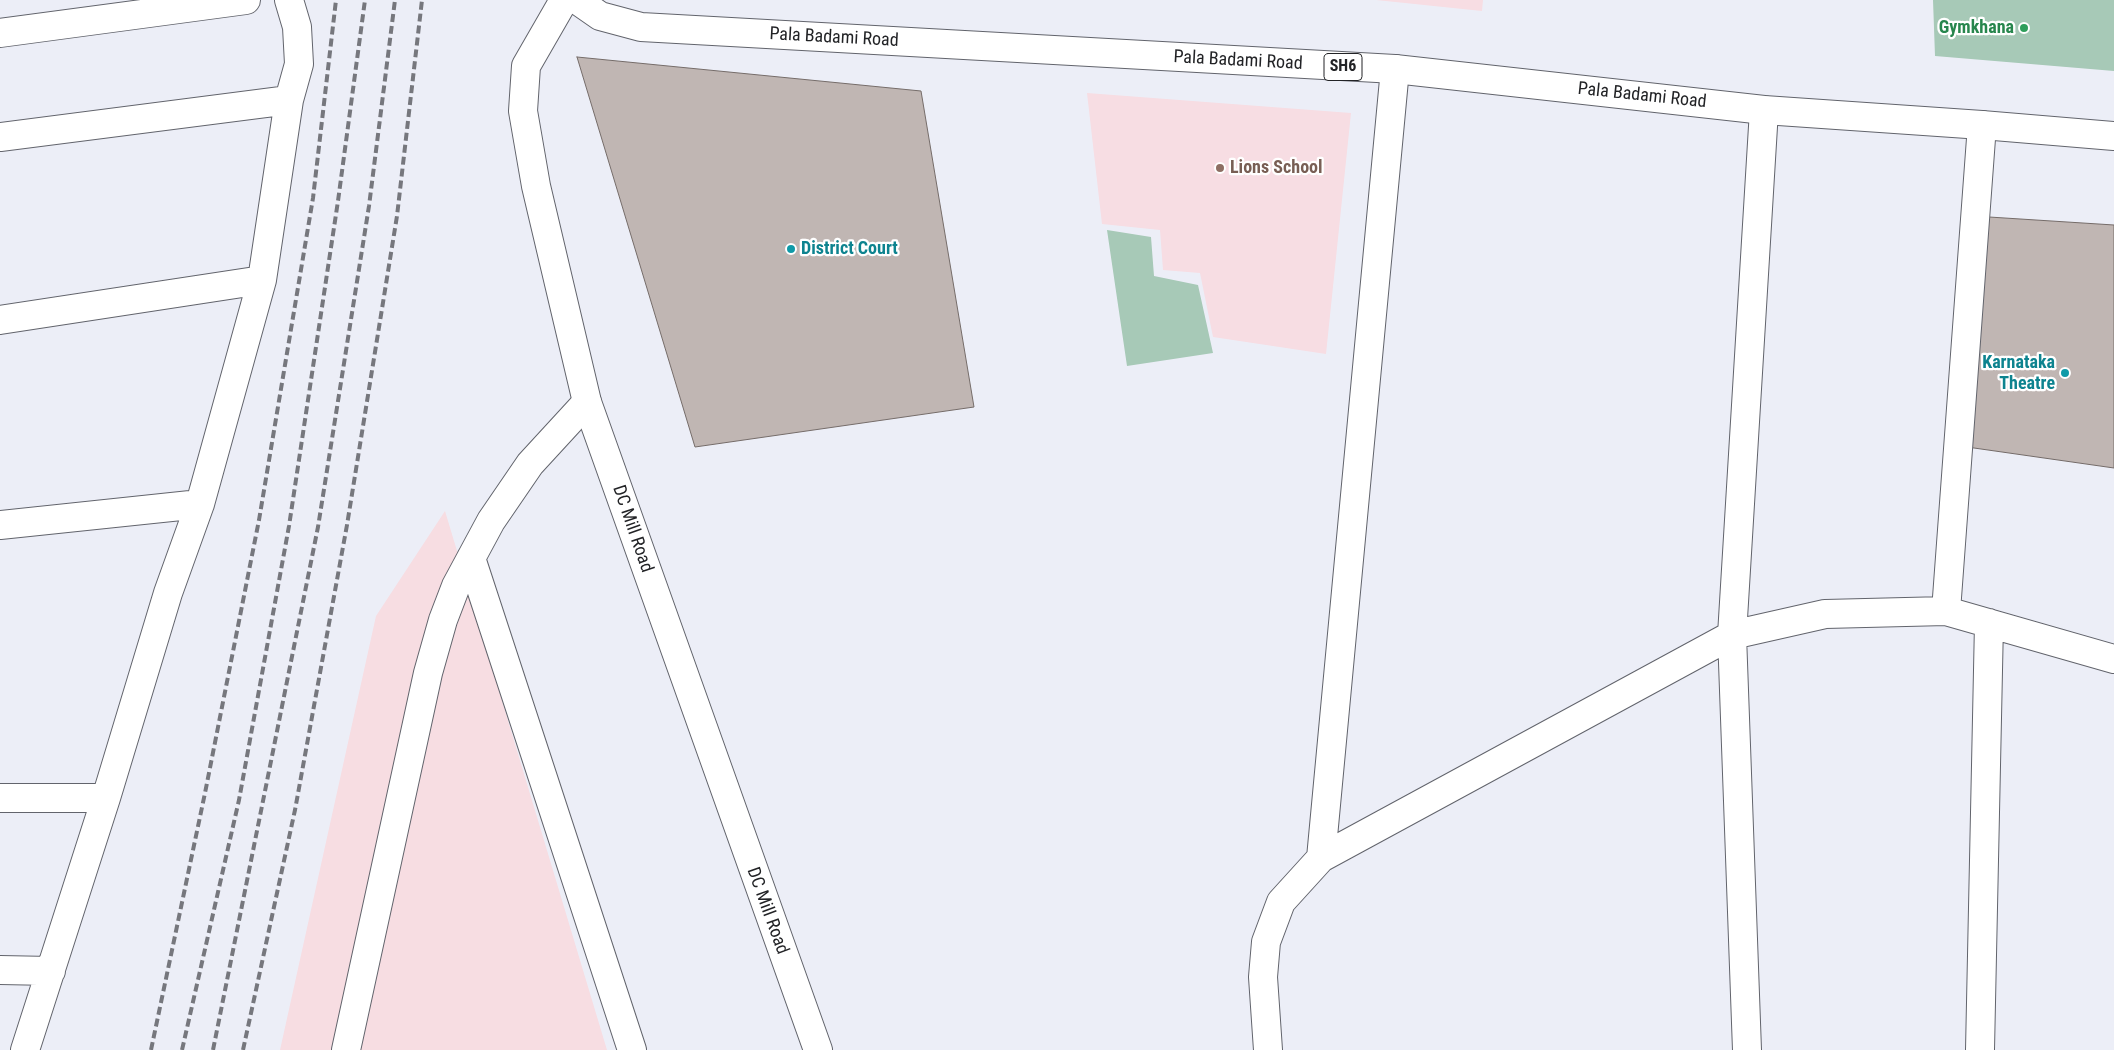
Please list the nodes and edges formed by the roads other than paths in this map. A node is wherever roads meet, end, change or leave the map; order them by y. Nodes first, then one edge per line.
1 (246, 0) edge
2 (289, 0) edge
3 (564, 0) edge
4 (577, 0) edge
5 (0, 33) edge
6 (1395, 69) junction
7 (289, 100) junction
8 (1764, 110) junction
9 (1982, 124) junction
10 (2114, 136) edge
11 (0, 137) edge
12 (262, 280) junction
13 (0, 320) edge
14 (587, 402) junction
15 (200, 504) junction
16 (0, 525) edge
17 (471, 558) junction
18 (1946, 611) junction
19 (1989, 623) junction
20 (1732, 634) junction
21 (2114, 659) edge
22 (0, 798) edge
23 (106, 798) junction
24 (1321, 858) junction
25 (0, 970) edge
26 (51, 971) junction
27 (25, 1050) edge
28 (346, 1050) edge
29 (632, 1050) edge
30 (818, 1050) edge
31 (1268, 1050) edge
32 (1747, 1050) edge
33 (1980, 1050) edge

1 - 5 street
2 - 7 street
3 - 14 street, DC Mill Road
4 - 6 street, Pala Badami Road / SH6
6 - 8 street, Pala Badami Road / SH6
6 - 24 street
7 - 11 street
7 - 12 street
8 - 9 street, Pala Badami Road / SH6
8 - 20 street
9 - 10 street, Pala Badami Road / SH6
9 - 18 street
12 - 13 street
12 - 15 street
14 - 17 street
14 - 30 street, DC Mill Road
15 - 16 street
15 - 23 street
17 - 28 street
17 - 29 street
18 - 19 street
18 - 20 street
19 - 21 street
19 - 33 street
20 - 24 street
20 - 32 street
22 - 23 street
23 - 26 street
24 - 31 street
25 - 26 street
26 - 27 street

